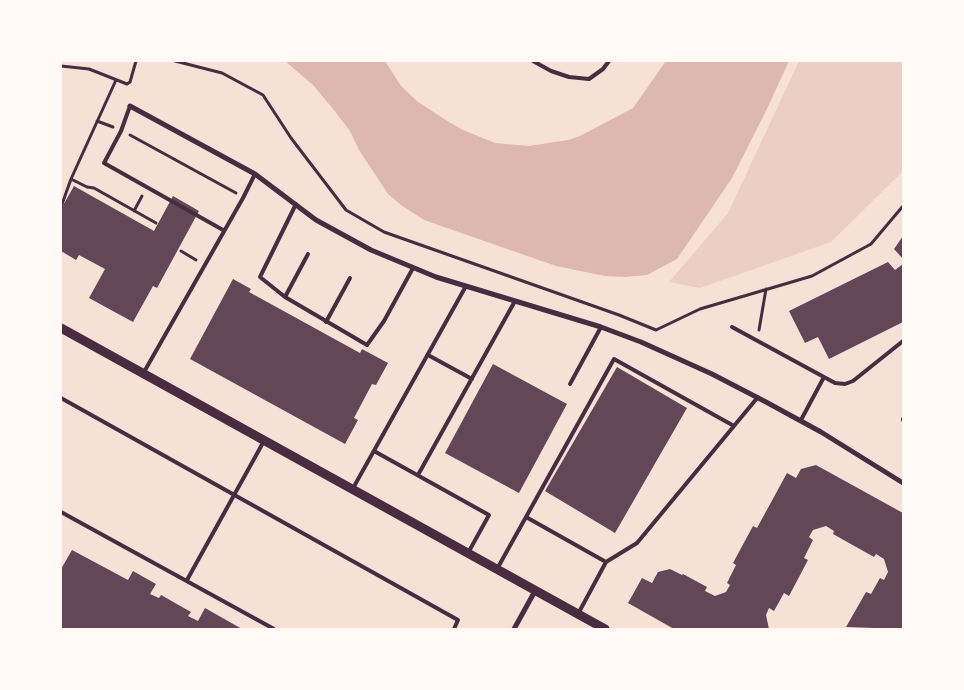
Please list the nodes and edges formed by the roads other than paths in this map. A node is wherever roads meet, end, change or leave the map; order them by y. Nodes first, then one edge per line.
1 (533, 61) edge
2 (609, 61) edge
3 (130, 106) joint
4 (255, 174) junction
5 (296, 204) junction
6 (223, 230) junction
7 (308, 254) dead end
8 (413, 268) junction
9 (350, 278) dead end
10 (466, 286) junction
11 (285, 297) junction
12 (515, 301) junction
13 (326, 322) junction
14 (601, 327) junction
15 (732, 327) dead end
16 (61, 328) edge
17 (903, 341) edge
18 (428, 355) junction
19 (143, 374) junction
20 (824, 377) junction
21 (472, 379) junction
22 (570, 384) dead end
23 (61, 398) edge
24 (758, 398) junction
25 (801, 420) junction
26 (734, 426) junction
27 (264, 441) junction
28 (374, 451) junction
29 (418, 475) junction
30 (903, 483) edge
31 (352, 490) junction
32 (234, 496) junction
33 (61, 512) edge
34 (526, 517) junction
35 (468, 553) junction
36 (606, 562) junction
37 (497, 570) junction
38 (187, 580) junction
39 (535, 591) junction
40 (578, 614) junction
41 (274, 629) edge
42 (454, 629) edge
43 (514, 629) edge
44 (606, 629) edge

1 - 2 lane
3 - 4 street
3 - 6 lane
4 - 5 street
4 - 6 lane
5 - 8 street
5 - 11 lane
6 - 19 lane
7 - 11 lane
8 - 10 street
8 - 13 lane
9 - 13 lane
10 - 12 street
10 - 18 lane
11 - 13 lane
12 - 14 street
12 - 21 lane
14 - 22 lane
14 - 24 street
15 - 20 lane
16 - 19 street
17 - 20 lane
18 - 21 lane
18 - 28 lane
19 - 27 street
20 - 25 lane
21 - 29 lane
23 - 32 lane
24 - 25 street
24 - 26 lane
25 - 30 street
26 - 34 lane
26 - 36 lane
27 - 31 street
27 - 32 lane
28 - 29 lane
28 - 31 lane
29 - 35 lane
31 - 35 street
32 - 38 lane
32 - 42 lane
33 - 38 lane
34 - 36 lane
34 - 37 lane
35 - 37 street
36 - 40 lane
37 - 39 street
38 - 41 lane
39 - 40 street
39 - 43 street
40 - 44 street

